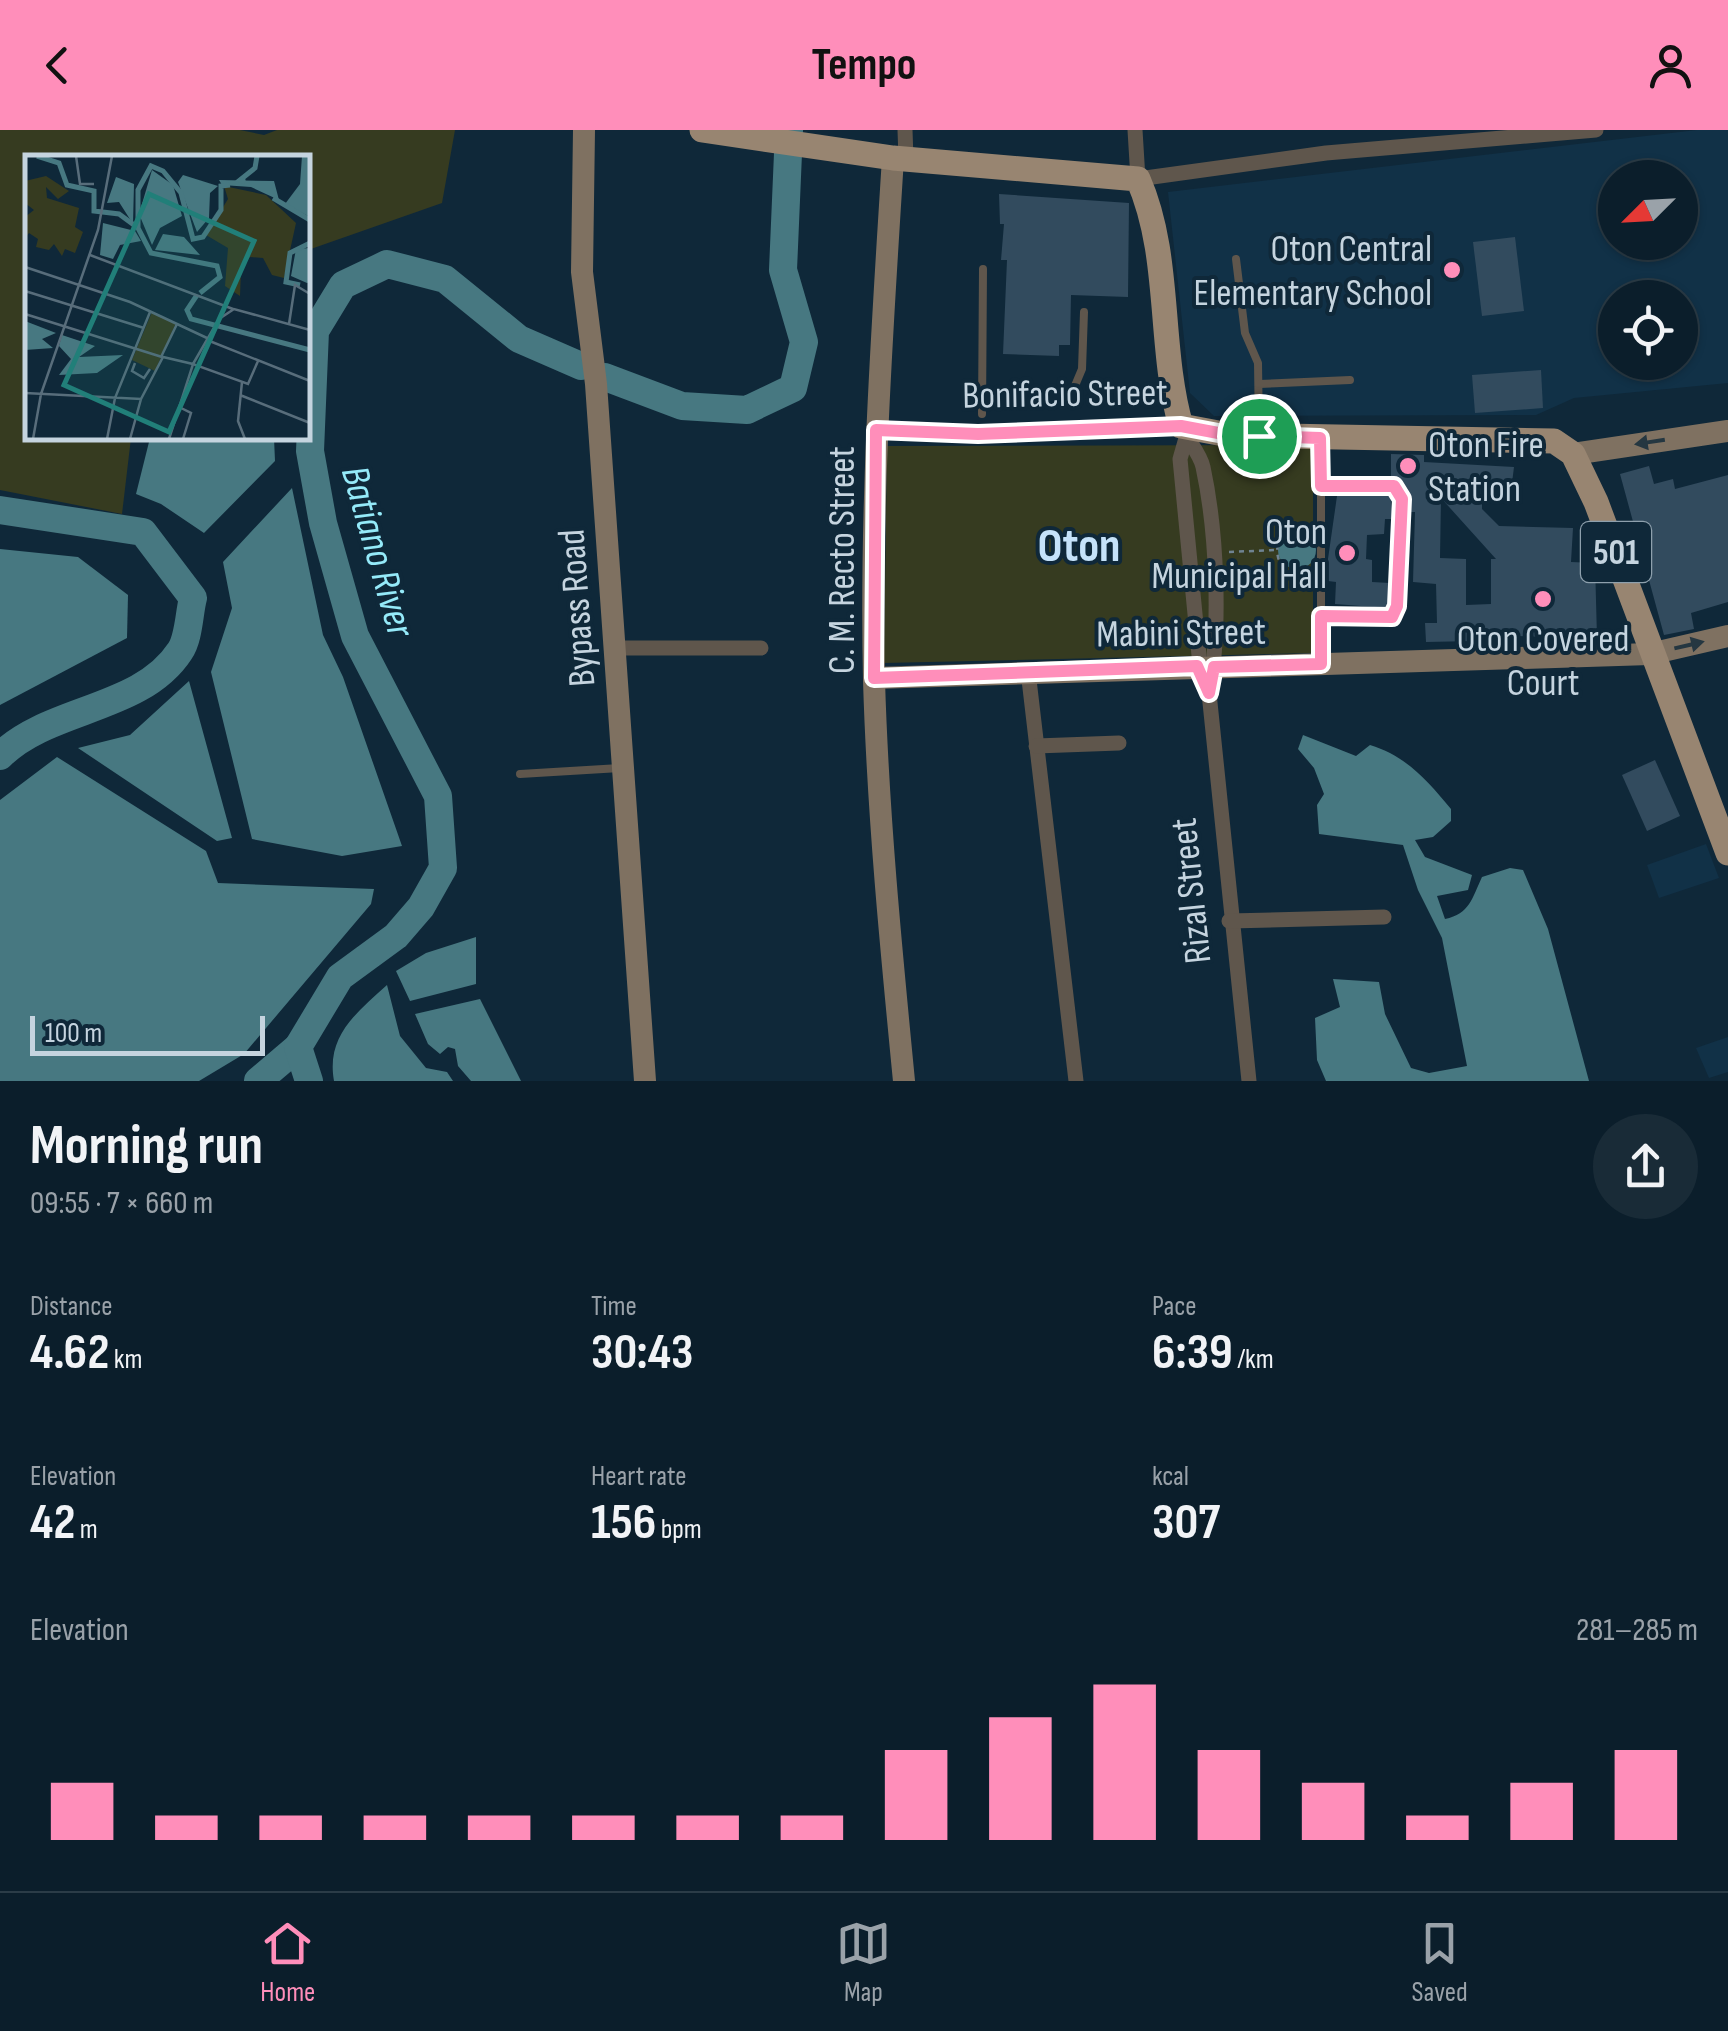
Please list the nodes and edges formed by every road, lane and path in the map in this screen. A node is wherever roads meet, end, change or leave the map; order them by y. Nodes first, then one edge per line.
1 (584, 130) edge
2 (702, 130) edge
3 (905, 130) edge
4 (1135, 130) edge
5 (1596, 130) edge
6 (1508, 135) edge
7 (900, 158) junction
8 (1138, 179) junction
9 (1236, 259) dead end
10 (983, 268) dead end
11 (1084, 312) dead end
12 (1350, 380) dead end
13 (1258, 384) junction
14 (1068, 400) dead end
15 (982, 414) dead end
16 (876, 430) junction
17 (1728, 430) edge
18 (1183, 432) junction
19 (1259, 436) junction
20 (1320, 438) junction
21 (1573, 454) junction
22 (1321, 486) junction
23 (1321, 529) junction
24 (1276, 550) junction
25 (1212, 552) junction
26 (1321, 572) junction
27 (1321, 616) junction
28 (1728, 636) edge
29 (614, 648) junction
30 (761, 648) dead end
31 (1650, 654) junction
32 (1321, 664) junction
33 (1206, 666) junction
34 (1028, 672) junction
35 (874, 678) junction
36 (1120, 744) dead end
37 (1036, 746) junction
38 (622, 768) junction
39 (520, 774) dead end
40 (1728, 852) edge
41 (1384, 917) dead end
42 (1230, 922) junction
43 (645, 1081) edge
44 (904, 1081) edge
45 (1076, 1081) edge
46 (1249, 1081) edge

1 - 29 street, Bypass Road
2 - 7 main road
3 - 7 street
4 - 8 street
5 - 6 street
6 - 8 street
7 - 8 main road
7 - 16 street, C. M. Recto Street
8 - 18 main road, Rizal Street
9 - 13 lane
10 - 15 lane
11 - 14 lane
12 - 13 lane
13 - 19 lane
16 - 18 street, Bonifacio Street
16 - 35 street, C. M. Recto Street
17 -> 21 street, Bonifacio Street
18 - 19 main road, Bonifacio Street
18 - 25 street, Rizal Street
18 - 33 street, Rizal Street
19 - 20 main road, Bonifacio Street
20 - 21 main road, Bonifacio Street
20 - 22 lane
21 - 31 main road, 501
22 - 23 lane
22 - 27 lane
23 - 24 path
23 - 26 lane
24 - 25 path
24 - 26 path
25 - 33 street, Rizal Street
26 - 27 lane
27 - 32 lane
31 -> 28 street, Mabini Street
29 - 30 street
29 - 38 street, Bypass Road
31 - 32 street, Mabini Street
31 - 40 main road, 501
32 - 33 street, Mabini Street
33 - 34 street, Mabini Street
33 - 42 street, Rizal Street
34 - 35 street, Mabini Street
34 - 37 street
35 - 44 street, C. M. Recto Street
36 - 37 street
37 - 45 street
38 - 39 lane
38 - 43 street, Bypass Road
41 - 42 street
42 - 46 street, Rizal Street

